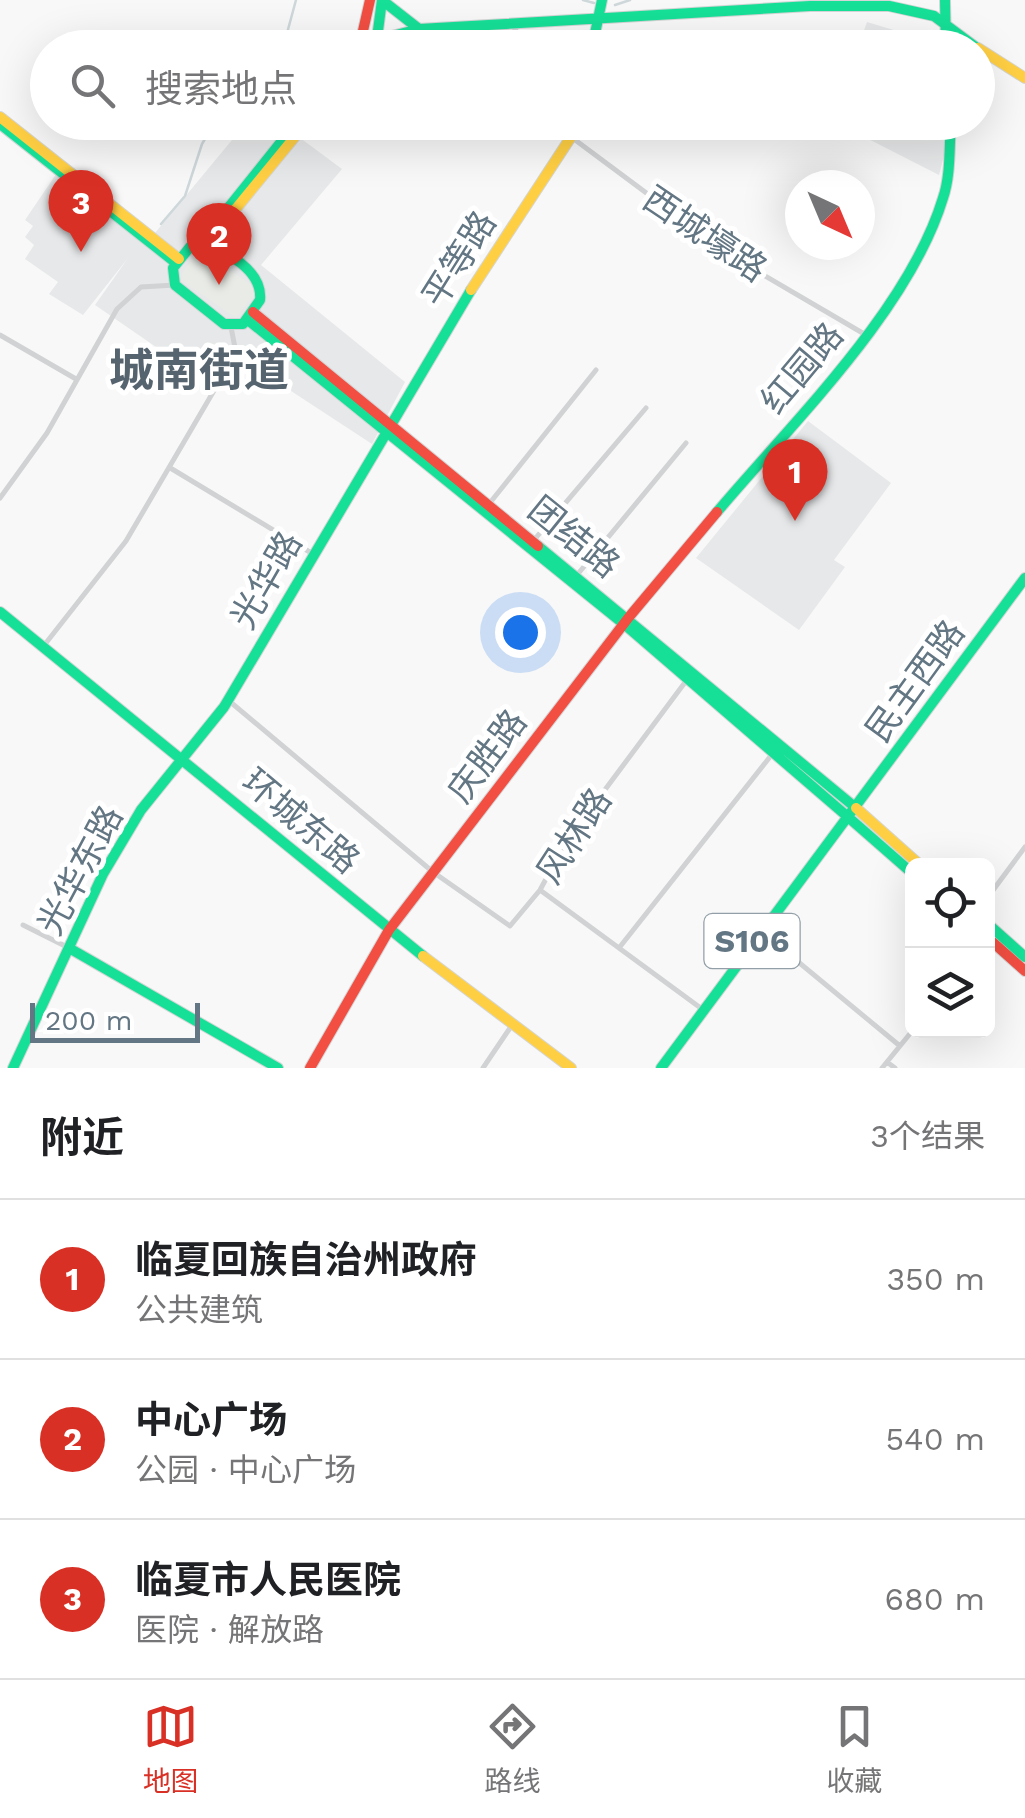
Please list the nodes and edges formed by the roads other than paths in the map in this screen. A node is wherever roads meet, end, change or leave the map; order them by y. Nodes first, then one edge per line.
1 (370, 0) edge
2 (382, 0) edge
3 (602, 0) edge
4 (945, 0) edge
5 (598, 20) junction
6 (519, 24) junction
7 (945, 24) junction
8 (420, 29) junction
9 (367, 30) edge
10 (371, 30) edge
11 (416, 30) edge
12 (515, 30) edge
13 (596, 30) edge
14 (945, 30) edge
15 (953, 30) edge
16 (995, 59) edge
17 (1025, 78) edge
18 (0, 120) edge
19 (283, 140) edge
20 (292, 140) edge
21 (569, 140) edge
22 (575, 140) edge
23 (950, 140) edge
24 (203, 244) junction
25 (178, 261) junction
26 (175, 285) junction
27 (250, 316) junction
28 (231, 327) junction
29 (0, 335) edge
30 (866, 335) junction
31 (596, 370) dead end
32 (76, 378) junction
33 (646, 408) dead end
34 (387, 428) junction
35 (686, 444) dead end
36 (172, 468) junction
37 (0, 498) edge
38 (489, 504) junction
39 (534, 540) junction
40 (313, 554) junction
41 (577, 576) junction
42 (1024, 581) edge
43 (1, 616) edge
44 (626, 621) junction
45 (42, 648) junction
46 (691, 675) junction
47 (228, 700) junction
48 (773, 752) junction
49 (182, 759) junction
50 (852, 813) junction
51 (1025, 846) edge
52 (911, 858) edge
53 (905, 866) edge
54 (434, 872) junction
55 (995, 887) edge
56 (540, 890) junction
57 (23, 925) dead end
58 (389, 930) junction
59 (760, 930) junction
60 (995, 930) edge
61 (995, 944) edge
62 (69, 948) junction
63 (619, 948) junction
64 (1025, 957) edge
65 (1025, 970) edge
66 (702, 1009) junction
67 (513, 1024) junction
68 (906, 1038) edge
69 (900, 1046) junction
70 (884, 1065) edge
71 (13, 1068) edge
72 (278, 1068) edge
73 (310, 1068) edge
74 (483, 1068) edge
75 (571, 1068) edge
76 (660, 1068) edge
77 (895, 1068) edge

1 - 9 main road
2 - 8 main road
2 - 10 main road
3 - 5 main road
4 - 7 main road
5 - 6 main road
5 - 7 main road
5 - 13 main road
6 - 8 main road
6 - 12 street
7 - 14 main road
7 - 15 main road
8 - 11 main road
16 - 17 main road
18 - 25 main road
19 - 24 main road
20 - 24 main road
21 - 34 main road, 平等路
22 - 30 street, 西城壕路
23 - 30 main road, 红园路
24 - 25 main road
24 - 27 main road
25 - 26 main road
26 - 28 main road
26 - 32 street
27 - 28 main road
27 - 34 main road, 团结路
28 - 36 street
29 - 32 street
30 - 44 main road, 红园路
31 - 38 street
32 - 37 street
33 - 39 street
34 - 38 main road, 团结路
34 - 40 main road, 光华路
34 - 44 main road, 团结路
35 - 41 street
36 - 40 street
36 - 45 street
38 - 39 main road, 团结路
39 - 41 main road, 团结路
40 - 47 main road, 光华路
41 - 44 main road, 团结路
42 - 50 main road, 民主西路 / S106
43 - 45 main road, 环城东路
44 - 46 main road, 团结路
44 - 54 main road, 庆胜路
45 - 49 main road, 环城东路
46 - 48 main road, 团结路
46 - 50 main road, 团结路
46 - 56 street, 风林路
47 - 49 main road, 光华路
47 - 54 street
48 - 50 main road, 团结路
48 - 63 street
49 - 58 main road, 环城东路
49 - 62 main road, 光华东路
50 - 52 main road
50 - 53 main road
50 - 59 main road, S106
51 - 55 street
54 - 56 street, 风林路
54 - 58 main road, 庆胜路
56 - 63 street
57 - 62 street
58 - 67 main road, 环城东路
58 - 73 main road, 庆胜路
59 - 66 main road, S106
59 - 69 street
60 - 64 main road
61 - 65 main road
62 - 71 main road, 光华东路
62 - 72 main road
63 - 66 street
66 - 76 main road, S106
67 - 74 street
67 - 75 main road, 环城东路
68 - 69 street
69 - 70 street
70 - 77 street

